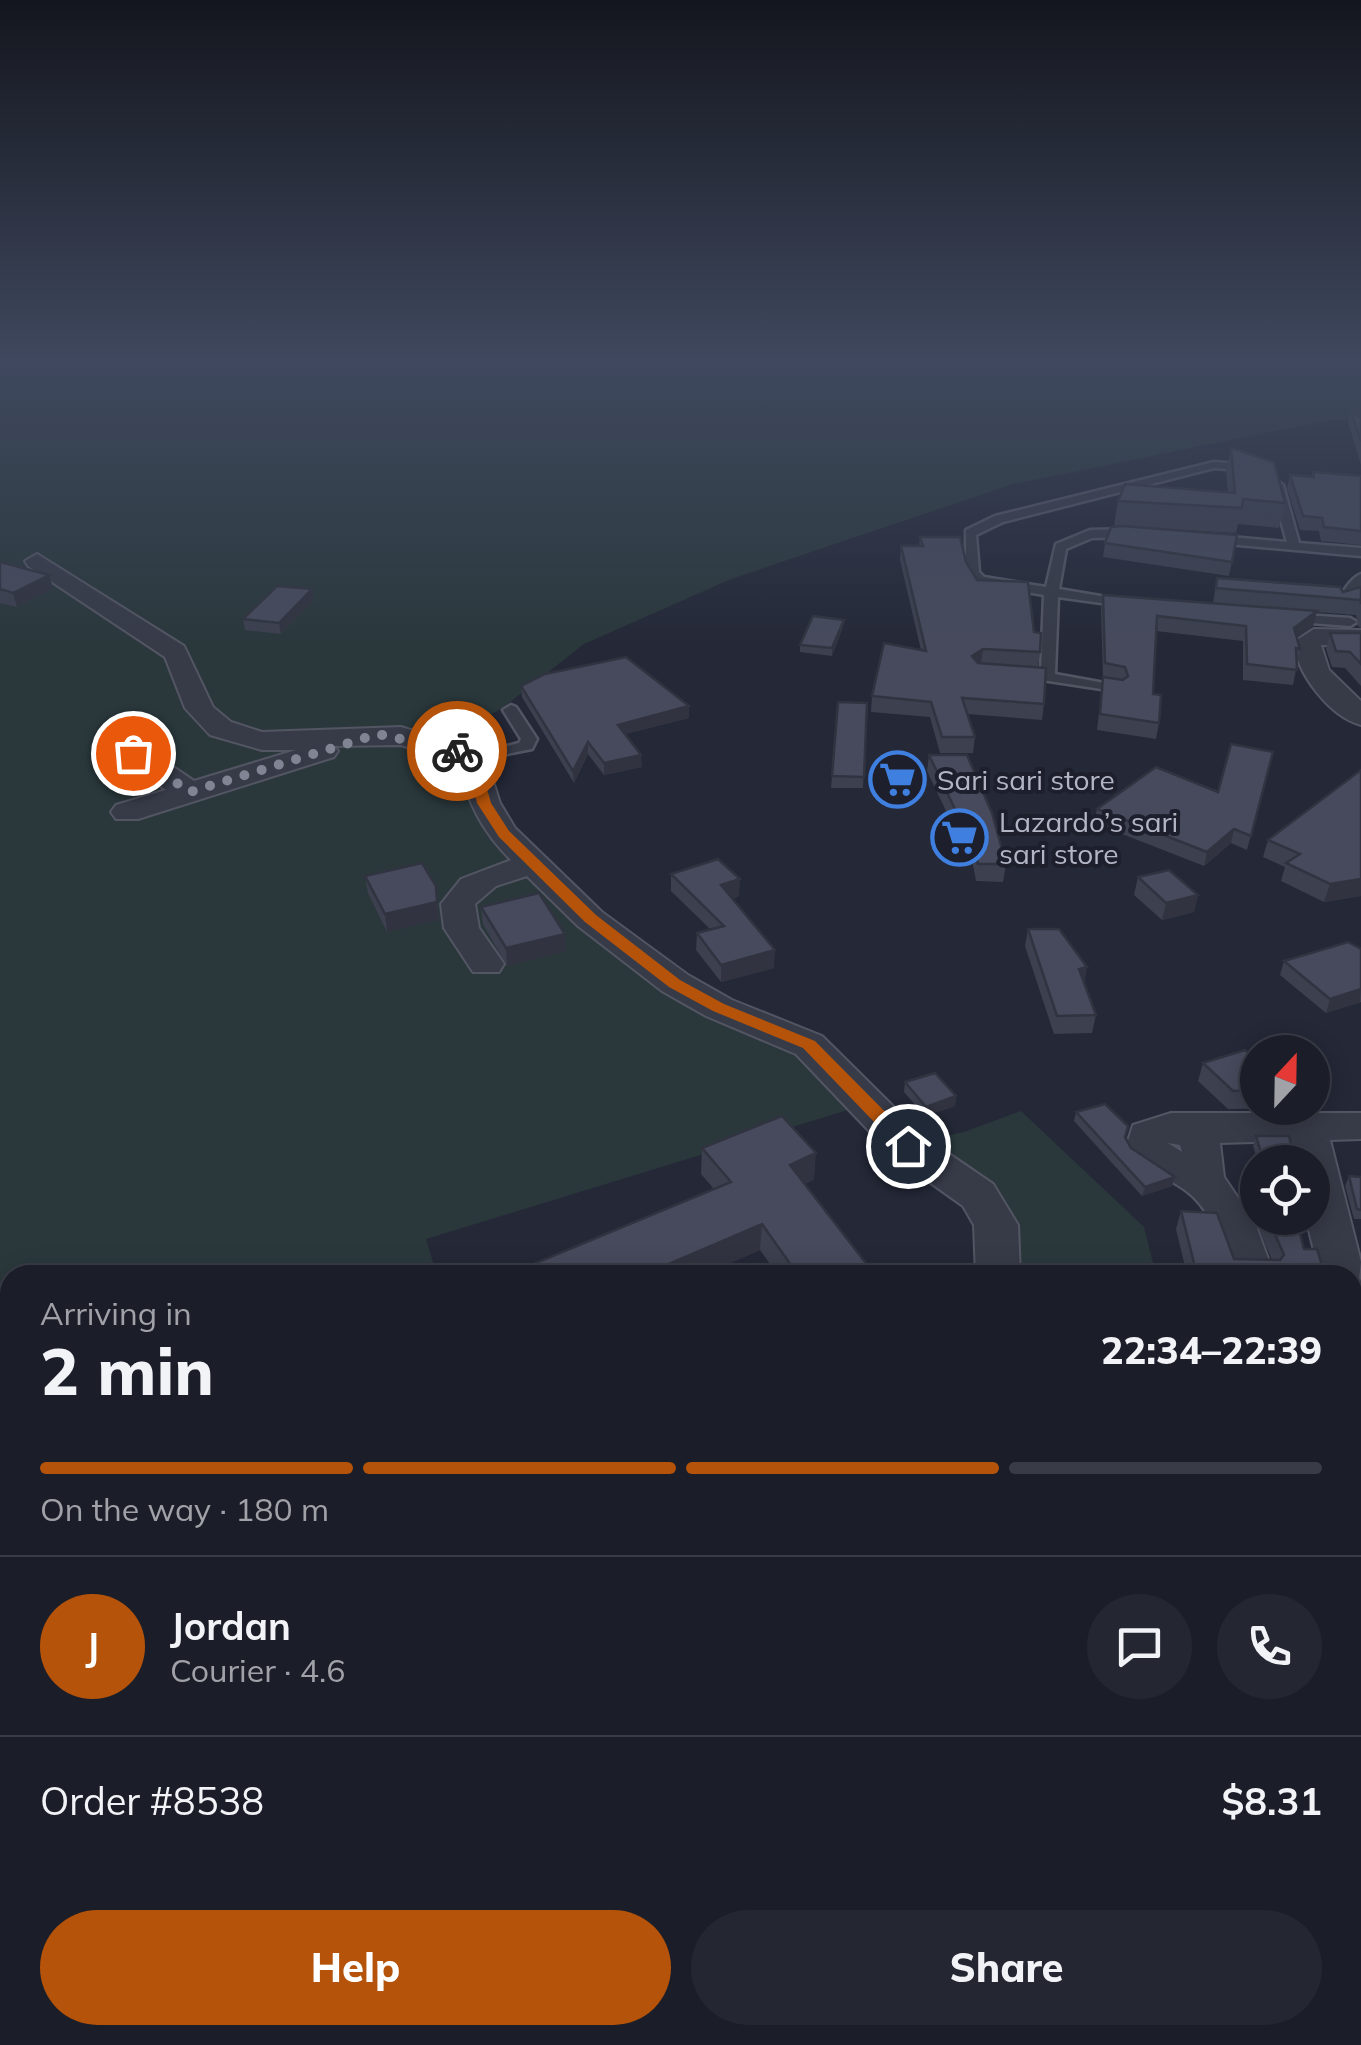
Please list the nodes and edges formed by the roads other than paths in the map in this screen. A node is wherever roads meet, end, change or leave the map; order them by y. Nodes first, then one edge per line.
1 (1157, 534) edge
2 (1195, 538) edge
3 (1294, 546) junction
4 (1361, 552) edge
5 (37, 561) dead end
6 (1361, 578) edge
7 (1051, 594) junction
8 (1344, 601) edge
9 (1148, 606) edge
10 (1265, 616) edge
11 (1355, 630) edge
12 (1014, 674) edge
13 (1048, 676) junction
14 (1116, 688) edge
15 (511, 710) dead end
16 (1361, 716) edge
17 (378, 734) junction
18 (133, 753) dead end
19 (473, 760) junction
20 (190, 792) junction
21 (127, 812) dead end
22 (533, 864) junction
23 (486, 964) dead end
24 (1357, 1126) dead end
25 (1306, 1127) junction
26 (998, 1265) edge
27 (1248, 1265) edge
28 (1340, 1265) edge

1 - 7 lane
2 - 3 lane
3 - 4 lane
3 - 7 lane
5 - 17 street
6 - 8 lane
7 - 9 lane
7 - 13 lane
10 - 11 lane
11 - 16 street
12 - 13 lane
13 - 14 lane
15 - 19 lane
17 - 19 street
17 - 20 street
18 - 20 street
19 - 22 street
20 - 21 street
22 - 23 street
22 - 26 street
24 - 25 street
25 - 27 street
25 - 28 street

